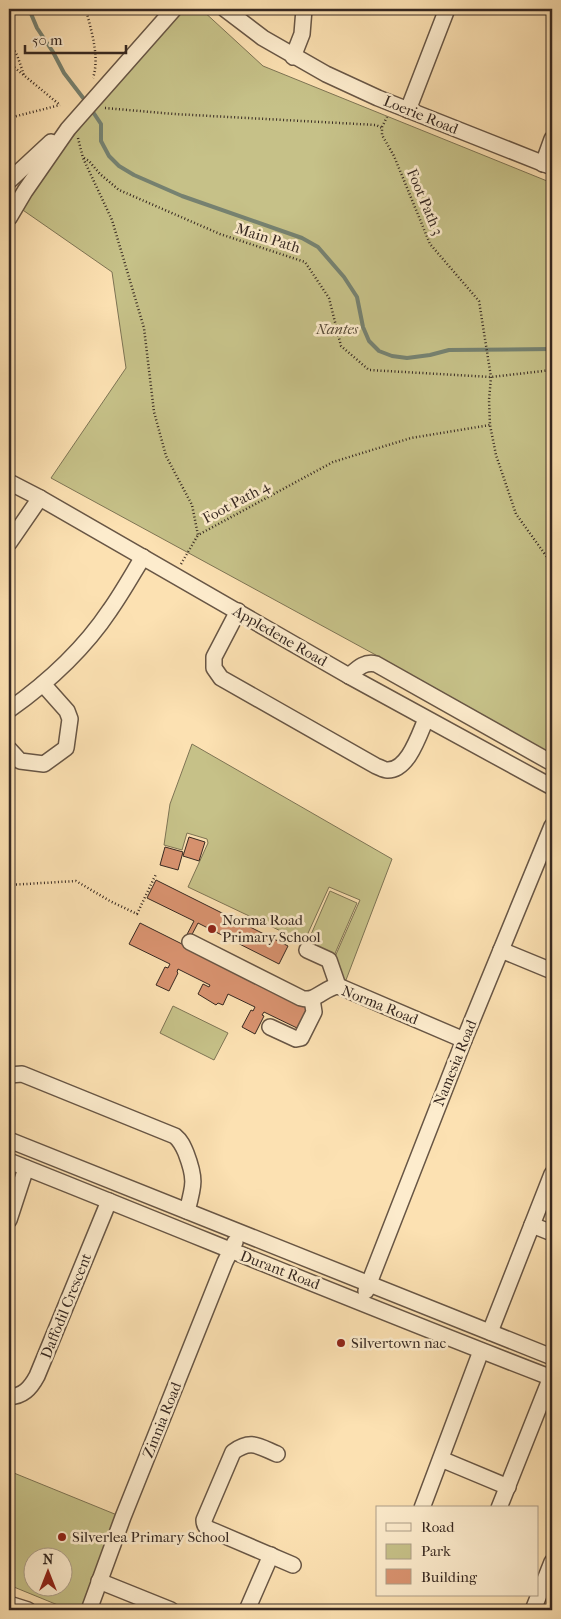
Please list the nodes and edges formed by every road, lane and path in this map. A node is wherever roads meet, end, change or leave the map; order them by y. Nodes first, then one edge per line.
1 (86, 9) edge
2 (174, 9) edge
3 (225, 9) edge
4 (304, 9) edge
5 (447, 9) edge
6 (9, 42) edge
7 (293, 57) junction
8 (9, 63) edge
9 (25, 77) junction
10 (92, 81) dead end
11 (100, 102) junction
12 (408, 110) junction
13 (387, 117) dead end
14 (9, 118) edge
15 (74, 128) junction
16 (382, 128) junction
17 (552, 139) edge
18 (83, 158) junction
19 (548, 165) edge
20 (9, 181) edge
21 (9, 218) edge
22 (552, 370) edge
23 (491, 377) junction
24 (490, 425) junction
25 (9, 482) edge
26 (40, 498) junction
27 (198, 535) junction
28 (9, 543) edge
29 (143, 557) junction
30 (552, 564) edge
31 (175, 575) junction
32 (238, 611) junction
33 (552, 649) edge
34 (349, 676) junction
35 (552, 680) edge
36 (43, 684) junction
37 (9, 710) edge
38 (426, 719) junction
39 (9, 749) edge
40 (552, 763) edge
41 (552, 787) edge
42 (552, 826) edge
43 (156, 874) dead end
44 (9, 885) edge
45 (190, 942) dead end
46 (307, 950) dead end
47 (501, 950) junction
48 (552, 971) edge
49 (338, 986) junction
50 (312, 999) junction
51 (270, 1026) dead end
52 (464, 1040) junction
53 (9, 1075) edge
54 (9, 1140) edge
55 (9, 1162) edge
56 (76, 1166) junction
57 (26, 1168) junction
58 (552, 1174) edge
59 (68, 1184) junction
60 (109, 1201) junction
61 (187, 1211) junction
62 (9, 1220) edge
63 (532, 1225) junction
64 (240, 1232) junction
65 (552, 1233) edge
66 (231, 1250) junction
67 (368, 1283) junction
68 (362, 1302) junction
69 (490, 1332) junction
70 (481, 1351) junction
71 (552, 1357) edge
72 (551, 1378) edge
73 (9, 1397) edge
74 (277, 1454) dead end
75 (441, 1459) junction
76 (508, 1486) junction
77 (423, 1506) edge
78 (500, 1506) edge
79 (270, 1555) junction
80 (552, 1562) edge
81 (293, 1565) dead end
82 (99, 1581) junction
83 (538, 1596) edge
84 (538, 1596) edge
85 (9, 1604) edge
86 (28, 1610) edge
87 (89, 1610) edge
88 (171, 1610) edge
89 (247, 1610) edge
90 (532, 1610) edge

1 - 10 path
2 - 11 street
3 - 7 street, Loerie Road
4 - 7 street
5 - 12 street
6 - 9 path
7 - 12 street, Loerie Road
8 - 9 path
9 - 14 path
11 - 15 street
11 - 16 path
12 - 19 street, Loerie Road
13 - 16 path
15 - 18 path, Foot Path 4
15 - 20 street
15 - 21 street
16 - 23 path, Foot Path 3
17 - 19 street
18 - 23 path, Main Path
18 - 27 path, Foot Path 4
22 - 23 path, Main Path
23 - 24 path, Foot Path 3
24 - 27 path, Foot Path 4
24 - 30 path, Foot Path 3
25 - 26 street, Appledene Road
26 - 28 street
26 - 29 street, Appledene Road
27 - 31 path
29 - 31 street, Appledene Road
29 - 36 street
31 - 32 street, Appledene Road
32 - 34 street, Appledene Road
32 - 38 street
33 - 35 path
34 - 38 street, Appledene Road
34 - 40 street
36 - 37 street
36 - 39 street
38 - 41 street, Appledene Road
42 - 47 street, Namesia Road
43 - 44 path
45 - 50 street
46 - 49 street
47 - 48 street
47 - 52 street, Namesia Road
49 - 50 street, Norma Road
49 - 52 street, Norma Road
50 - 51 street
52 - 67 street, Namesia Road
53 - 61 street
54 - 56 street, Durant Road
55 - 57 street, Durant Road
56 - 59 street
56 - 61 street, Durant Road
57 - 59 street, Durant Road
57 - 62 street
58 - 63 street
59 - 60 street, Durant Road
60 - 66 street, Durant Road
60 - 73 street, Daffodil Crescent
61 - 64 street, Durant Road
63 - 65 street
63 - 69 street
64 - 66 street, Zinnia Road
64 - 67 street, Durant Road
66 - 68 street, Durant Road
66 - 82 street, Zinnia Road
67 - 68 street, Namesia Road
67 - 69 street, Durant Road
68 - 70 street, Durant Road
69 - 71 street, Durant Road
70 - 72 street, Durant Road
70 - 75 street
72 - 76 street
74 - 79 street
75 - 76 street
75 - 77 street
76 - 78 street
79 - 81 street
79 - 89 street
80 - 84 street
82 - 87 street, Zinnia Road
82 - 88 street
83 - 90 street
85 - 86 street

